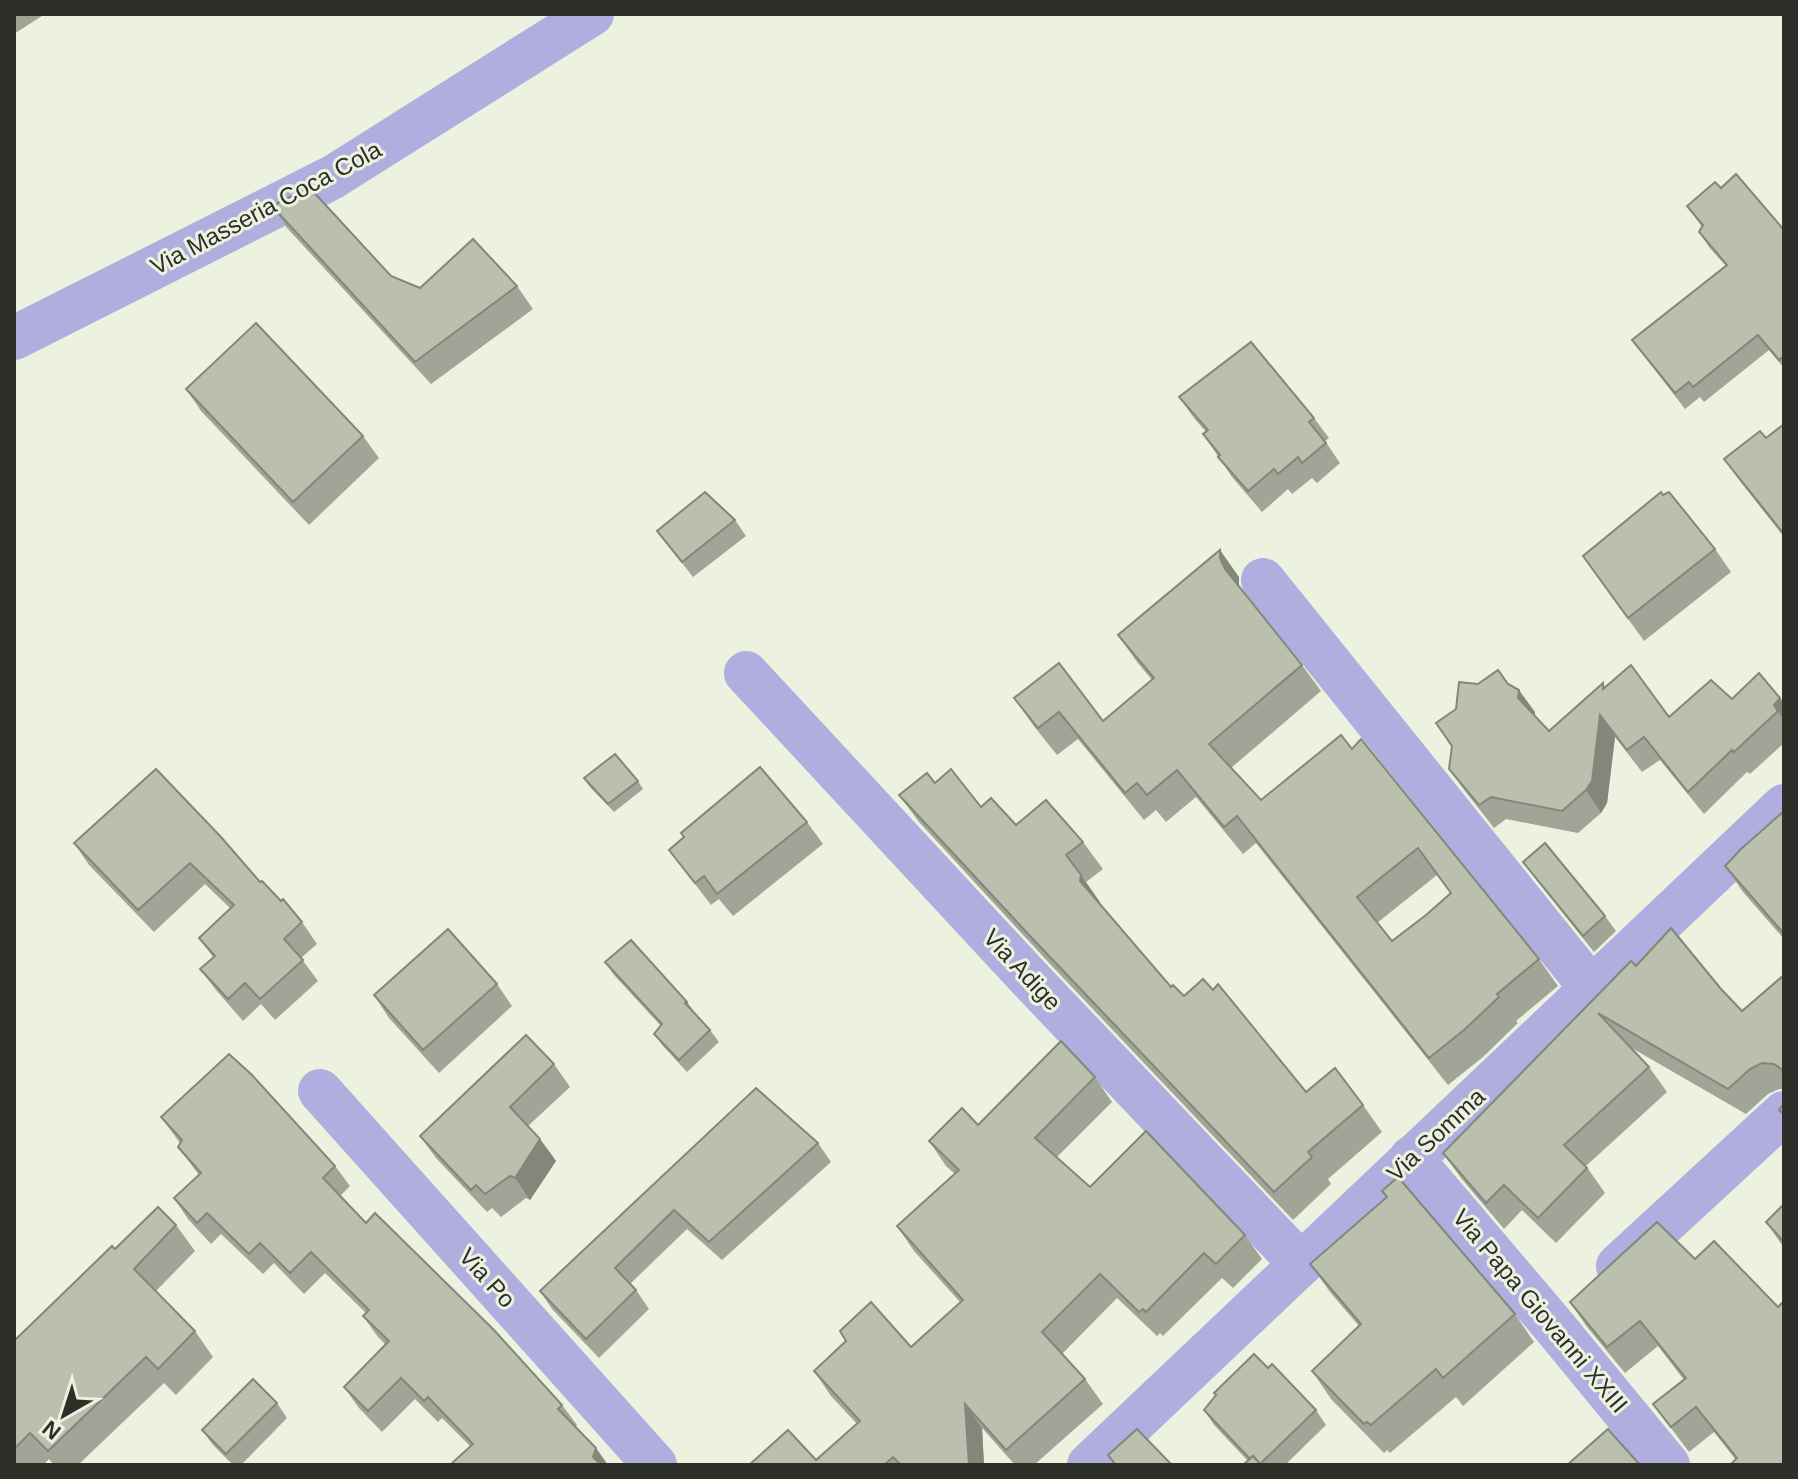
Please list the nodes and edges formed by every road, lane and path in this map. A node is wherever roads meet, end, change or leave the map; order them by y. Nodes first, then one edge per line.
1 (592, 14) edge
2 (14, 338) edge
3 (1263, 580) dead end
4 (746, 673) dead end
5 (1784, 806) edge
6 (1592, 989) junction
7 (320, 1091) dead end
8 (1784, 1113) edge
9 (1411, 1158) junction
10 (1301, 1264) junction
11 (1573, 1307) junction
12 (655, 1465) edge
13 (1089, 1465) edge
14 (1668, 1465) edge

1 - 2 street, Via Masseria Coca Cola
3 - 6 street
4 - 10 street, Via Adige
5 - 6 street, Via Somma
6 - 9 street, Via Somma
7 - 12 street, Via Po
8 - 11 street
9 - 10 street, Via Somma
9 - 11 street, Via Papa Giovanni XXIII
10 - 13 street, Via Somma
11 - 14 street, Via Papa Giovanni XXIII

